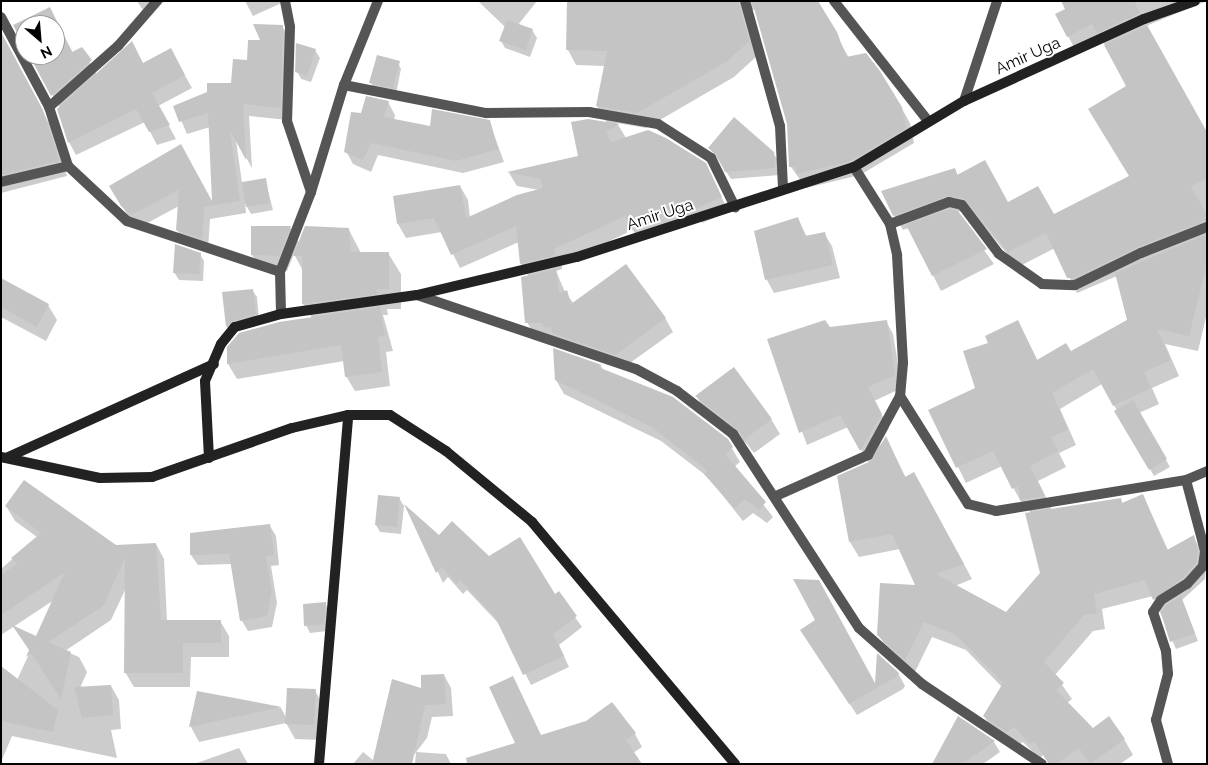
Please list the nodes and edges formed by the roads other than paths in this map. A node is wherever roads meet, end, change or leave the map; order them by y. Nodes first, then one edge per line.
1 (157, 1) edge
2 (285, 1) edge
3 (378, 1) edge
4 (745, 1) edge
5 (834, 1) edge
6 (997, 1) edge
7 (1195, 1) edge
8 (1, 17) edge
9 (344, 85) junction
10 (964, 101) junction
11 (49, 107) junction
12 (928, 121) junction
13 (68, 166) junction
14 (854, 167) junction
15 (1, 182) edge
16 (783, 188) junction
17 (311, 192) junction
18 (735, 207) junction
19 (890, 224) junction
20 (1207, 227) edge
21 (280, 272) junction
22 (417, 296) junction
23 (281, 314) junction
24 (214, 364) junction
25 (900, 396) junction
26 (348, 415) junction
27 (4, 457) edge
28 (209, 458) junction
29 (1207, 471) edge
30 (1186, 480) junction
31 (776, 496) junction
32 (319, 764) edge
33 (734, 764) edge
34 (1042, 764) edge
35 (1168, 764) edge

1 - 11 street
2 - 17 street
3 - 9 street
4 - 16 street
5 - 12 street
6 - 10 street
7 - 10 street, Amir Uga
8 - 11 street
9 - 17 street
9 - 18 street
10 - 12 street, Amir Uga
11 - 13 street
12 - 14 street, Amir Uga
13 - 15 street
13 - 21 street
14 - 16 street, Amir Uga
14 - 19 street
16 - 18 street, Amir Uga
17 - 21 street
18 - 22 street, Amir Uga
19 - 20 street
19 - 25 street
21 - 23 street
22 - 23 street, Amir Uga
22 - 31 street
23 - 24 street, Amir Uga
24 - 27 street
24 - 28 street, Amir Uga
25 - 30 street
25 - 31 street
26 - 28 street
26 - 32 street
26 - 33 street
27 - 28 street
29 - 30 street
30 - 35 street
31 - 34 street

